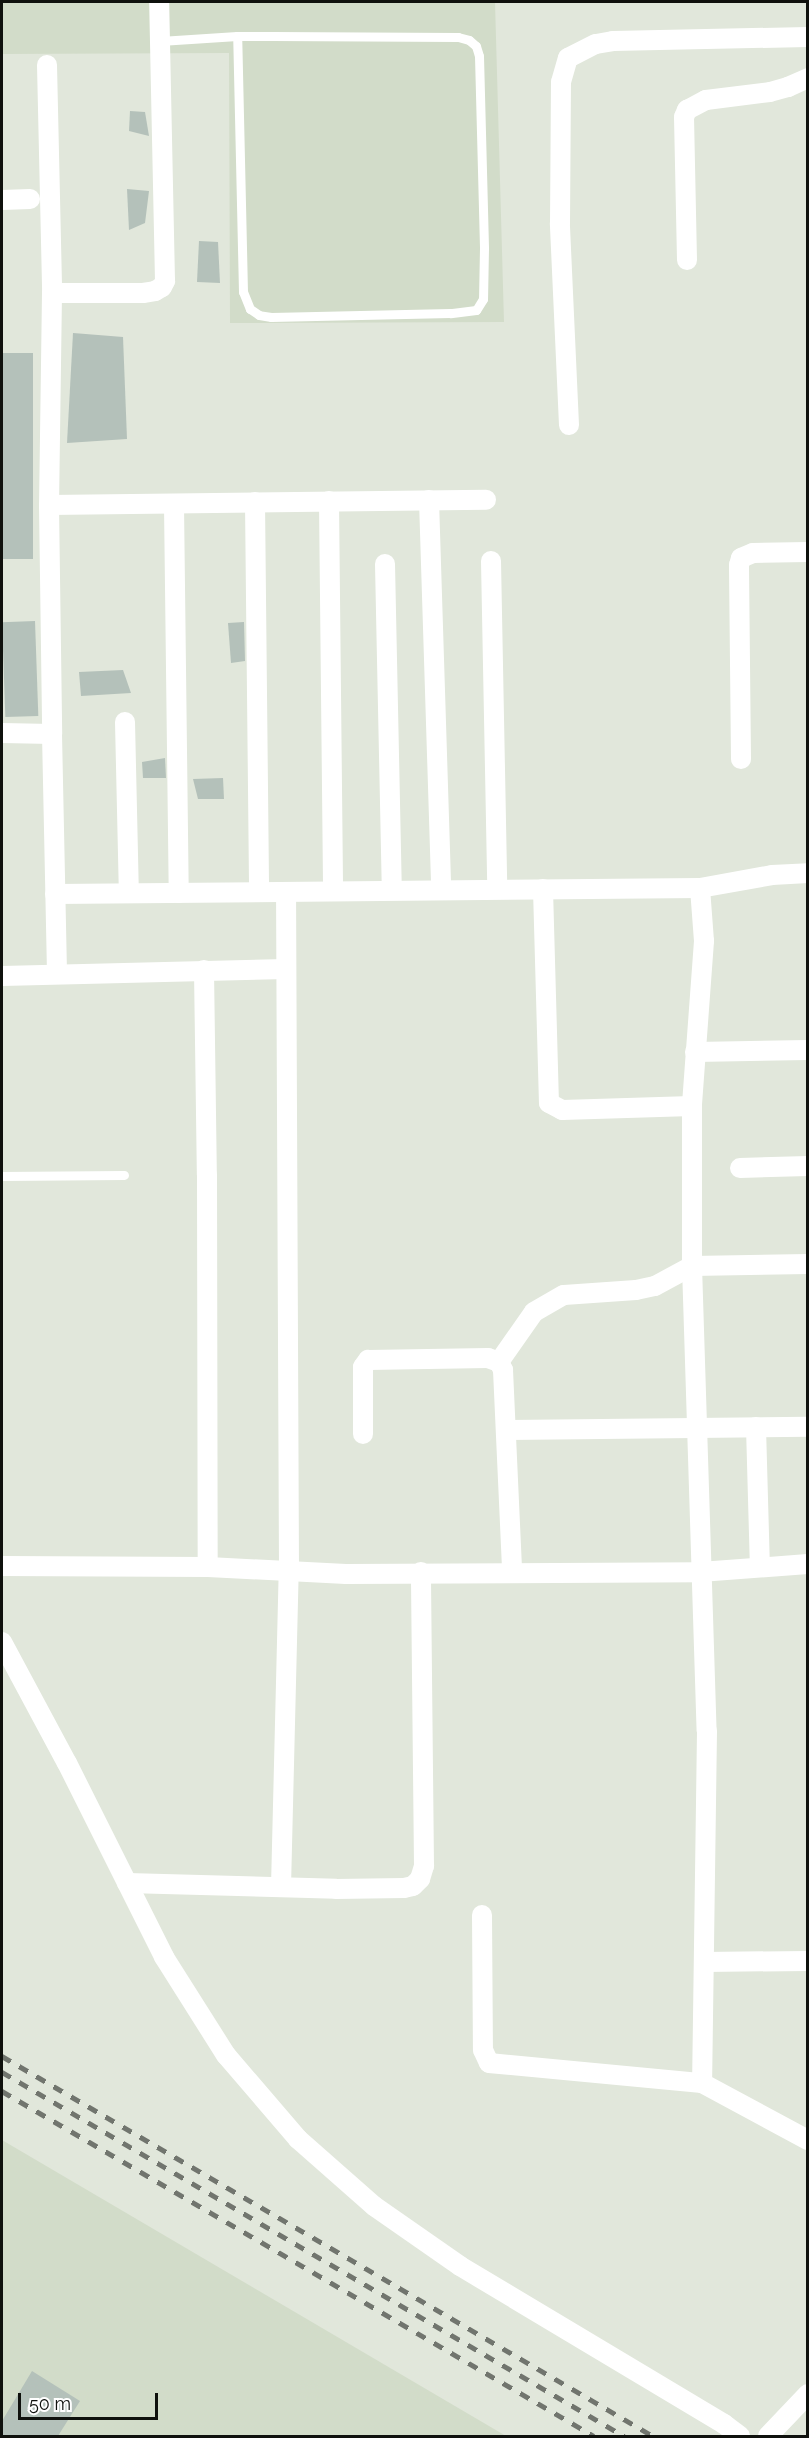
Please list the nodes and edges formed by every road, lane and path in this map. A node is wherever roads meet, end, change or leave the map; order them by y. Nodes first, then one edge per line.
1 (159, 2) edge
2 (237, 36) junction
3 (807, 37) edge
4 (158, 41) junction
5 (47, 64) dead end
6 (807, 78) edge
7 (30, 199) dead end
8 (2, 200) edge
9 (687, 260) dead end
10 (52, 293) junction
11 (569, 425) dead end
12 (429, 500) junction
13 (486, 500) dead end
14 (329, 501) junction
15 (255, 502) junction
16 (49, 505) junction
17 (174, 505) junction
18 (807, 552) edge
19 (492, 561) dead end
20 (385, 564) dead end
21 (125, 722) dead end
22 (2, 733) edge
23 (52, 734) junction
24 (741, 759) dead end
25 (807, 873) edge
26 (497, 888) junction
27 (543, 888) junction
28 (700, 888) junction
29 (441, 889) junction
30 (392, 890) junction
31 (333, 891) junction
32 (259, 892) junction
33 (286, 892) junction
34 (129, 893) junction
35 (179, 893) junction
36 (55, 894) junction
37 (286, 969) junction
38 (204, 970) junction
39 (57, 974) junction
40 (2, 976) edge
41 (807, 1050) edge
42 (695, 1052) junction
43 (692, 1106) junction
44 (807, 1166) edge
45 (740, 1168) dead end
46 (124, 1175) dead end
47 (2, 1176) edge
48 (807, 1264) edge
49 (692, 1266) junction
50 (499, 1362) junction
51 (696, 1426) junction
52 (756, 1427) junction
53 (807, 1427) edge
54 (506, 1430) junction
55 (363, 1434) dead end
56 (807, 1564) edge
57 (2, 1566) edge
58 (208, 1567) junction
59 (760, 1567) junction
60 (289, 1570) junction
61 (421, 1572) junction
62 (512, 1572) junction
63 (700, 1572) junction
64 (2, 1642) edge
65 (127, 1883) junction
66 (281, 1887) junction
67 (482, 1915) dead end
68 (704, 1962) junction
69 (807, 1962) edge
70 (702, 2083) junction
71 (807, 2140) edge
72 (807, 2394) edge
73 (740, 2436) edge
74 (768, 2436) edge

1 - 4 street
2 - 2 lane
2 - 4 lane
3 - 11 street
4 - 10 street
5 - 10 street
6 - 9 street
7 - 8 street
10 - 16 street
12 - 13 street
12 - 14 street
12 - 29 street
14 - 15 street
14 - 31 street
15 - 17 street
15 - 32 street
16 - 17 street
16 - 23 street
17 - 35 street
18 - 24 street
19 - 26 street
20 - 30 street
21 - 34 street
22 - 23 street
23 - 36 street
25 - 28 street
26 - 27 street
26 - 29 street
27 - 28 street
27 - 43 street
28 - 42 street
29 - 30 street
30 - 31 street
31 - 33 street
32 - 33 street
32 - 35 street
33 - 37 street
34 - 35 street
34 - 36 street
36 - 39 street
37 - 38 street
37 - 60 street
38 - 39 street
38 - 58 street
39 - 40 street
41 - 42 street
42 - 43 street
43 - 49 street
44 - 45 street
46 - 47 lane
48 - 49 street
49 - 50 street
49 - 51 street
50 - 54 street
50 - 55 street
51 - 52 street
51 - 54 street
51 - 63 street
52 - 53 street
52 - 59 street
54 - 62 street
56 - 59 street
57 - 58 street
58 - 60 street
59 - 63 street
60 - 61 street
60 - 66 street
61 - 62 street
61 - 66 street
62 - 63 street
63 - 68 street
64 - 65 street
65 - 66 street
65 - 73 street
67 - 70 street
68 - 69 street
68 - 70 street
70 - 71 street
72 - 74 street

